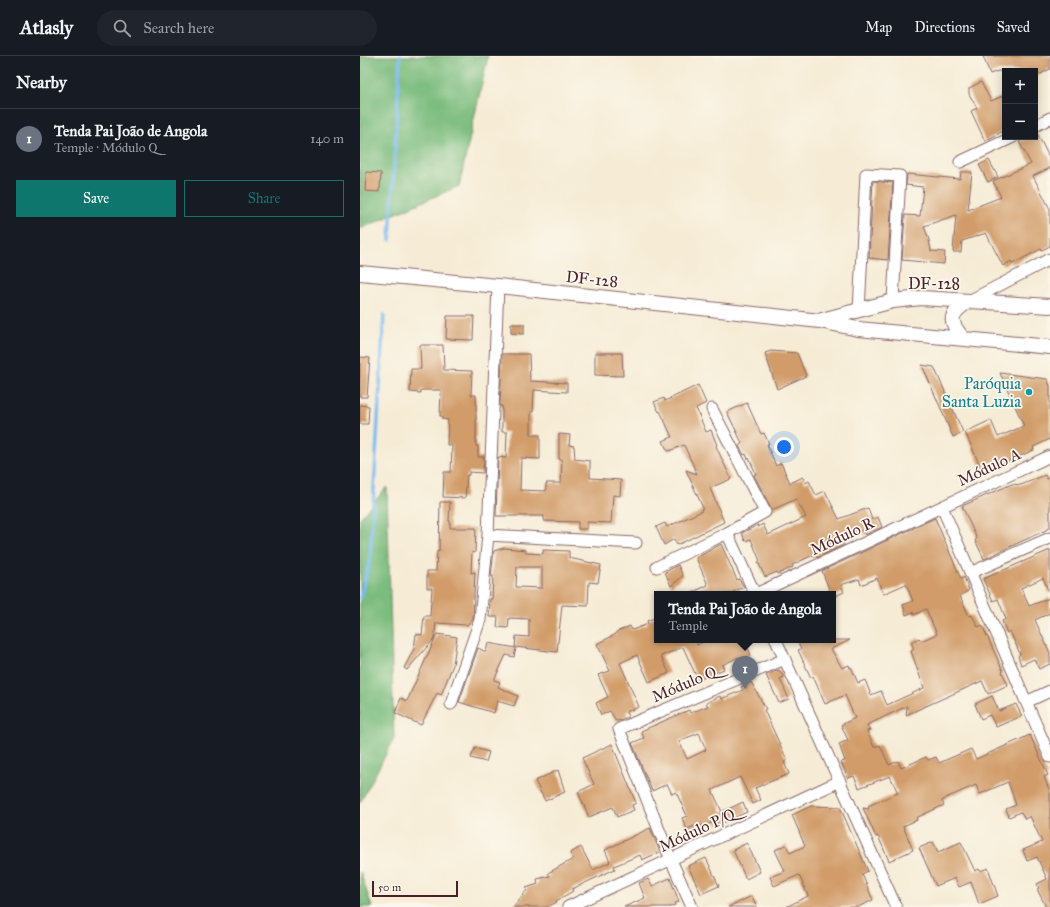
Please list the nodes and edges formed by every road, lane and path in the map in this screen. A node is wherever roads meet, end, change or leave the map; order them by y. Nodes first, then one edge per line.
1 (1050, 118) edge
2 (1038, 124) edge
3 (1006, 140) edge
4 (960, 162) dead end
5 (1050, 259) edge
6 (360, 273) edge
7 (498, 286) junction
8 (893, 301) junction
9 (969, 301) junction
10 (1050, 306) edge
11 (859, 310) junction
12 (820, 321) junction
13 (963, 338) junction
14 (1050, 347) edge
15 (712, 409) dead end
16 (1050, 456) edge
17 (942, 507) junction
18 (727, 533) junction
19 (488, 535) junction
20 (1050, 538) edge
21 (636, 544) dead end
22 (657, 567) dead end
23 (970, 574) junction
24 (755, 591) edge
25 (762, 591) edge
26 (777, 643) edge
27 (784, 659) junction
28 (1050, 691) edge
29 (1026, 702) junction
30 (451, 704) dead end
31 (1050, 758) edge
32 (840, 781) junction
33 (671, 860) junction
34 (568, 907) edge
35 (692, 907) edge
36 (896, 907) edge

1 - 2 street
3 - 4 street
5 - 9 street
6 - 7 main road, DF-128 / DF-128
7 - 12 main road, DF-128 / DF-128
7 - 19 street
8 - 9 main road, DF-128 / DF-128
8 - 11 main road, DF-128 / DF-128
8 - 11 street
9 - 10 main road, DF-128 / DF-128
9 - 13 main road
11 - 12 main road, DF-128 / DF-128
12 - 13 main road, DF-128 / DF-128
13 - 14 main road, DF-128 / DF-128
15 - 18 street
16 - 17 street, Módulo A
17 - 23 street
17 - 25 street, Módulo R
18 - 22 street
18 - 24 street
19 - 21 street
19 - 30 street
20 - 23 street
23 - 29 street
26 - 27 street
27 - 32 street
27 - 33 street, Módulo Q
28 - 29 street
29 - 31 street
32 - 33 street, Módulo P/Q
32 - 36 street
33 - 34 street, Módulo P/Q
33 - 35 street

